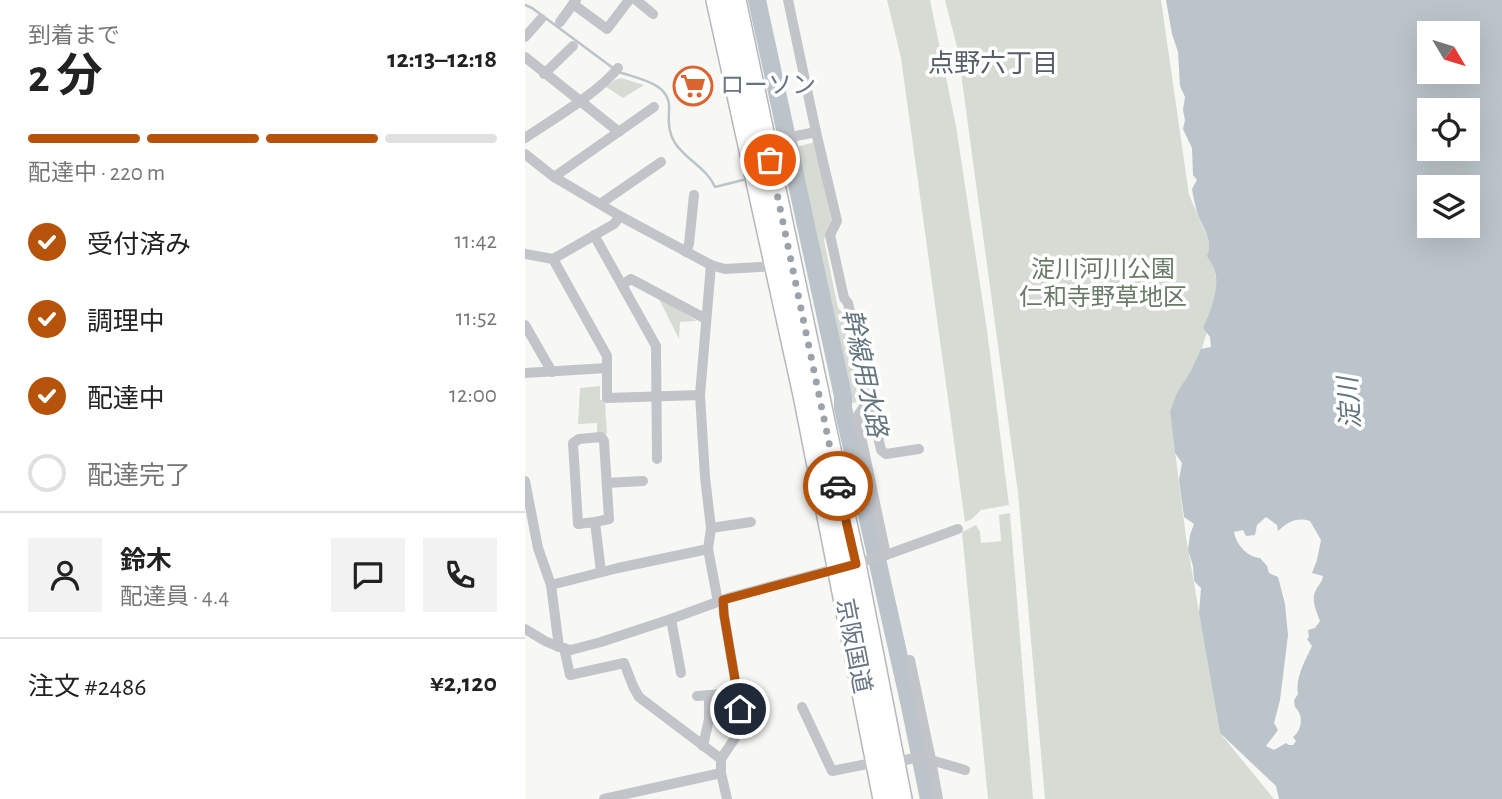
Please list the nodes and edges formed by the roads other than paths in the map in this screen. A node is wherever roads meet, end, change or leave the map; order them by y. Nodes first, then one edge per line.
1 (629, 0) edge
2 (636, 0) edge
3 (717, 0) edge
4 (736, 0) edge
5 (789, 0) edge
6 (575, 2) edge
7 (653, 14) dead end
8 (541, 19) dead end
9 (560, 22) dead end
10 (525, 37) edge
11 (573, 47) dead end
12 (525, 57) edge
13 (618, 68) dead end
14 (544, 74) junction
15 (579, 101) junction
16 (654, 107) dead end
17 (816, 131) junction
18 (619, 132) junction
19 (525, 138) edge
20 (773, 141) junction
21 (525, 154) edge
22 (661, 162) dead end
23 (554, 177) junction
24 (694, 195) dead end
25 (600, 204) junction
26 (620, 216) junction
27 (594, 235) junction
28 (686, 252) junction
29 (525, 254) edge
30 (553, 259) junction
31 (711, 265) junction
32 (776, 267) junction
33 (622, 285) junction
34 (706, 319) junction
35 (525, 325) edge
36 (607, 368) junction
37 (552, 372) junction
38 (525, 373) edge
39 (700, 395) junction
40 (656, 396) junction
41 (869, 398) junction
42 (919, 449) dead end
43 (657, 459) dead end
44 (525, 481) edge
45 (643, 481) dead end
46 (607, 483) junction
47 (595, 522) junction
48 (751, 522) dead end
49 (711, 528) junction
50 (958, 529) dead end
51 (708, 549) junction
52 (885, 555) junction
53 (854, 564) junction
54 (601, 572) junction
55 (551, 585) junction
56 (720, 601) junction
57 (671, 619) junction
58 (525, 629) edge
59 (561, 648) junction
60 (910, 660) dead end
61 (681, 673) dead end
62 (739, 692) junction
63 (802, 707) dead end
64 (703, 746) junction
65 (931, 758) junction
66 (720, 759) junction
67 (893, 761) junction
68 (964, 770) dead end
69 (721, 773) junction
70 (604, 799) edge
71 (727, 799) edge
72 (884, 799) edge
73 (901, 799) edge
74 (937, 799) edge

1 - 6 street
2 - 7 street
3 - 32 highway, 京阪国道
4 - 20 highway, 京阪国道
5 - 17 street
6 - 9 street
8 - 10 street
11 - 14 street
12 - 14 street
13 - 15 street
14 - 15 street
15 - 18 street
15 - 19 street
16 - 18 street
17 - 20 street
17 - 41 street
18 - 23 street
20 - 53 highway, 京阪国道
21 - 23 street
22 - 25 street
23 - 25 street
24 - 28 street
25 - 26 street
26 - 27 street
26 - 28 street
27 - 30 street
27 - 33 street
28 - 31 street
29 - 30 street
30 - 36 street
31 - 32 street
31 - 34 street
32 - 53 highway, 京阪国道
33 - 34 street
33 - 40 street
34 - 39 street
35 - 37 street
36 - 37 street
36 - 40 street
37 - 38 street
39 - 40 street
39 - 49 street
40 - 43 street
41 - 42 street
41 - 52 street
44 - 55 street
45 - 46 street
46 - 47 street
46 - 47 street
47 - 54 street
48 - 49 street
49 - 51 street
50 - 52 street
51 - 54 street
51 - 56 street
52 - 53 street
53 - 56 street
53 - 67 highway, 京阪国道
54 - 55 street
55 - 59 street
56 - 57 street
56 - 62 street
57 - 59 street
57 - 61 street
58 - 59 street
59 - 64 street
60 - 65 street
62 - 64 street
62 - 66 street
63 - 67 street
64 - 66 street
65 - 67 street
65 - 68 street
65 - 74 street
66 - 69 street
67 - 72 highway, 京阪国道
67 - 73 highway, 京阪国道
69 - 70 street
69 - 71 street

